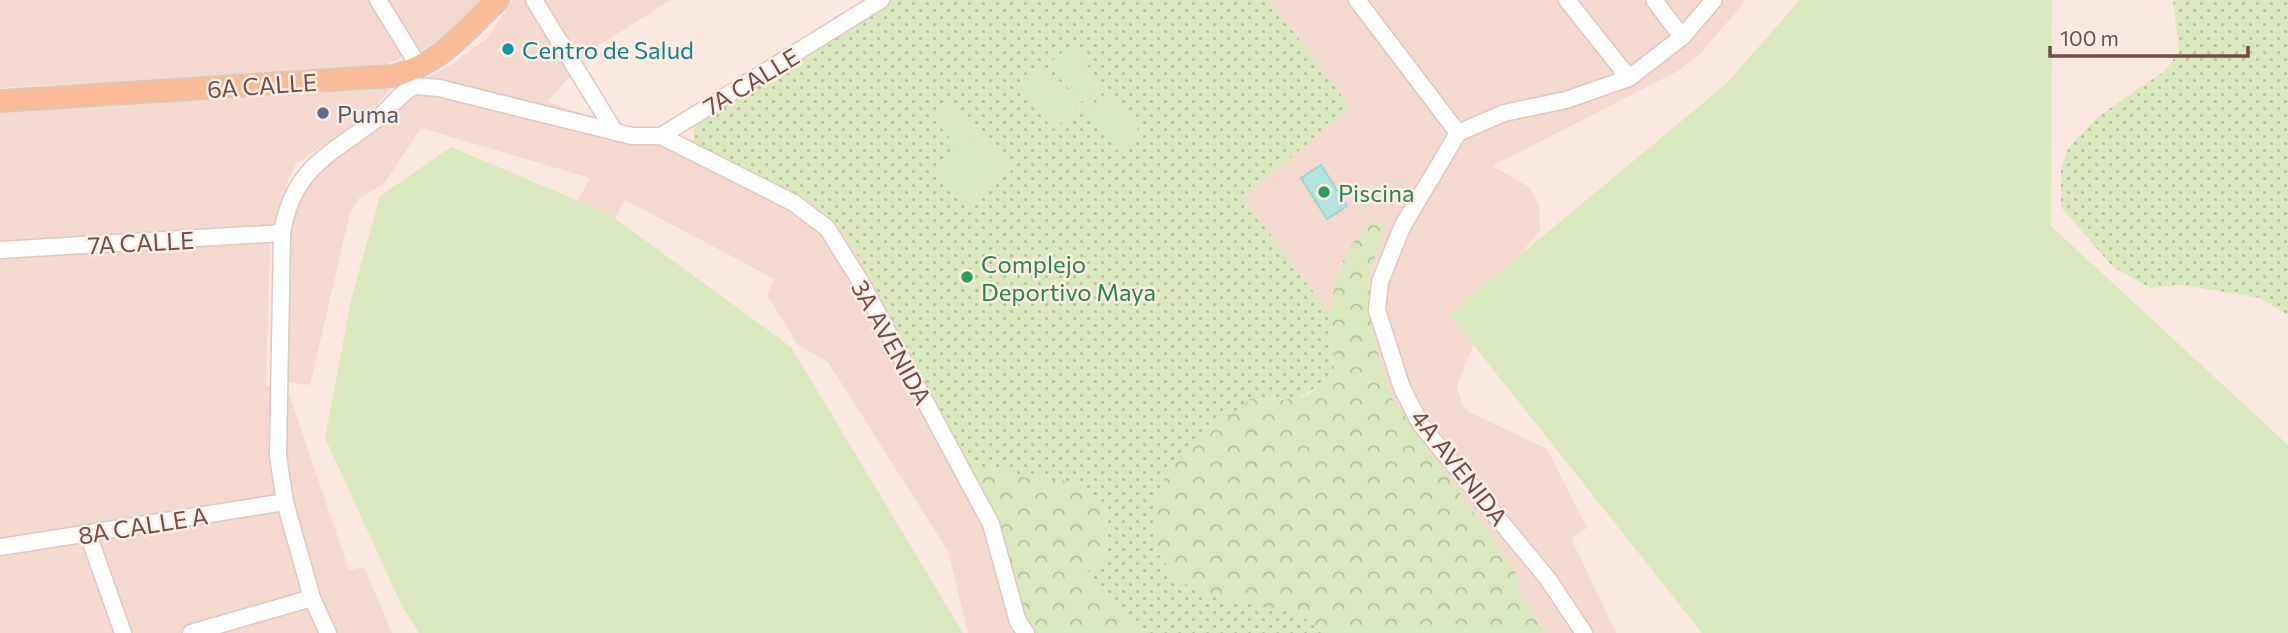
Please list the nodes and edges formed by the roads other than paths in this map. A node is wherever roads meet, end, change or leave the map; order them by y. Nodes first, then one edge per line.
1 (378, 0) edge
2 (498, 0) edge
3 (534, 0) edge
4 (881, 0) edge
5 (1357, 0) edge
6 (1567, 0) edge
7 (1654, 0) edge
8 (1714, 0) edge
9 (1682, 37) junction
10 (420, 68) junction
11 (1629, 78) junction
12 (0, 102) edge
13 (615, 132) junction
14 (1458, 133) junction
15 (661, 135) junction
16 (282, 233) junction
17 (0, 250) edge
18 (285, 502) junction
19 (88, 534) junction
20 (0, 547) edge
21 (312, 598) junction
22 (123, 633) edge
23 (191, 633) edge
24 (328, 633) edge
25 (1026, 633) edge
26 (1584, 633) edge

1 - 10 street
2 - 10 main road, 6A CALLE
3 - 13 street
4 - 15 street, 7A CALLE
5 - 14 street
6 - 11 street
7 - 9 street
8 - 9 street
9 - 11 street
10 - 12 main road, 6A CALLE
11 - 14 street
13 - 15 street
13 - 16 street
14 - 26 street, 4A AVENIDA
15 - 25 street, 3A AVENIDA
16 - 17 street, 7A CALLE
16 - 18 street
18 - 19 street, 8A CALLE A
18 - 21 street
19 - 20 street, 8A CALLE A
19 - 22 street
21 - 23 street
21 - 24 street

